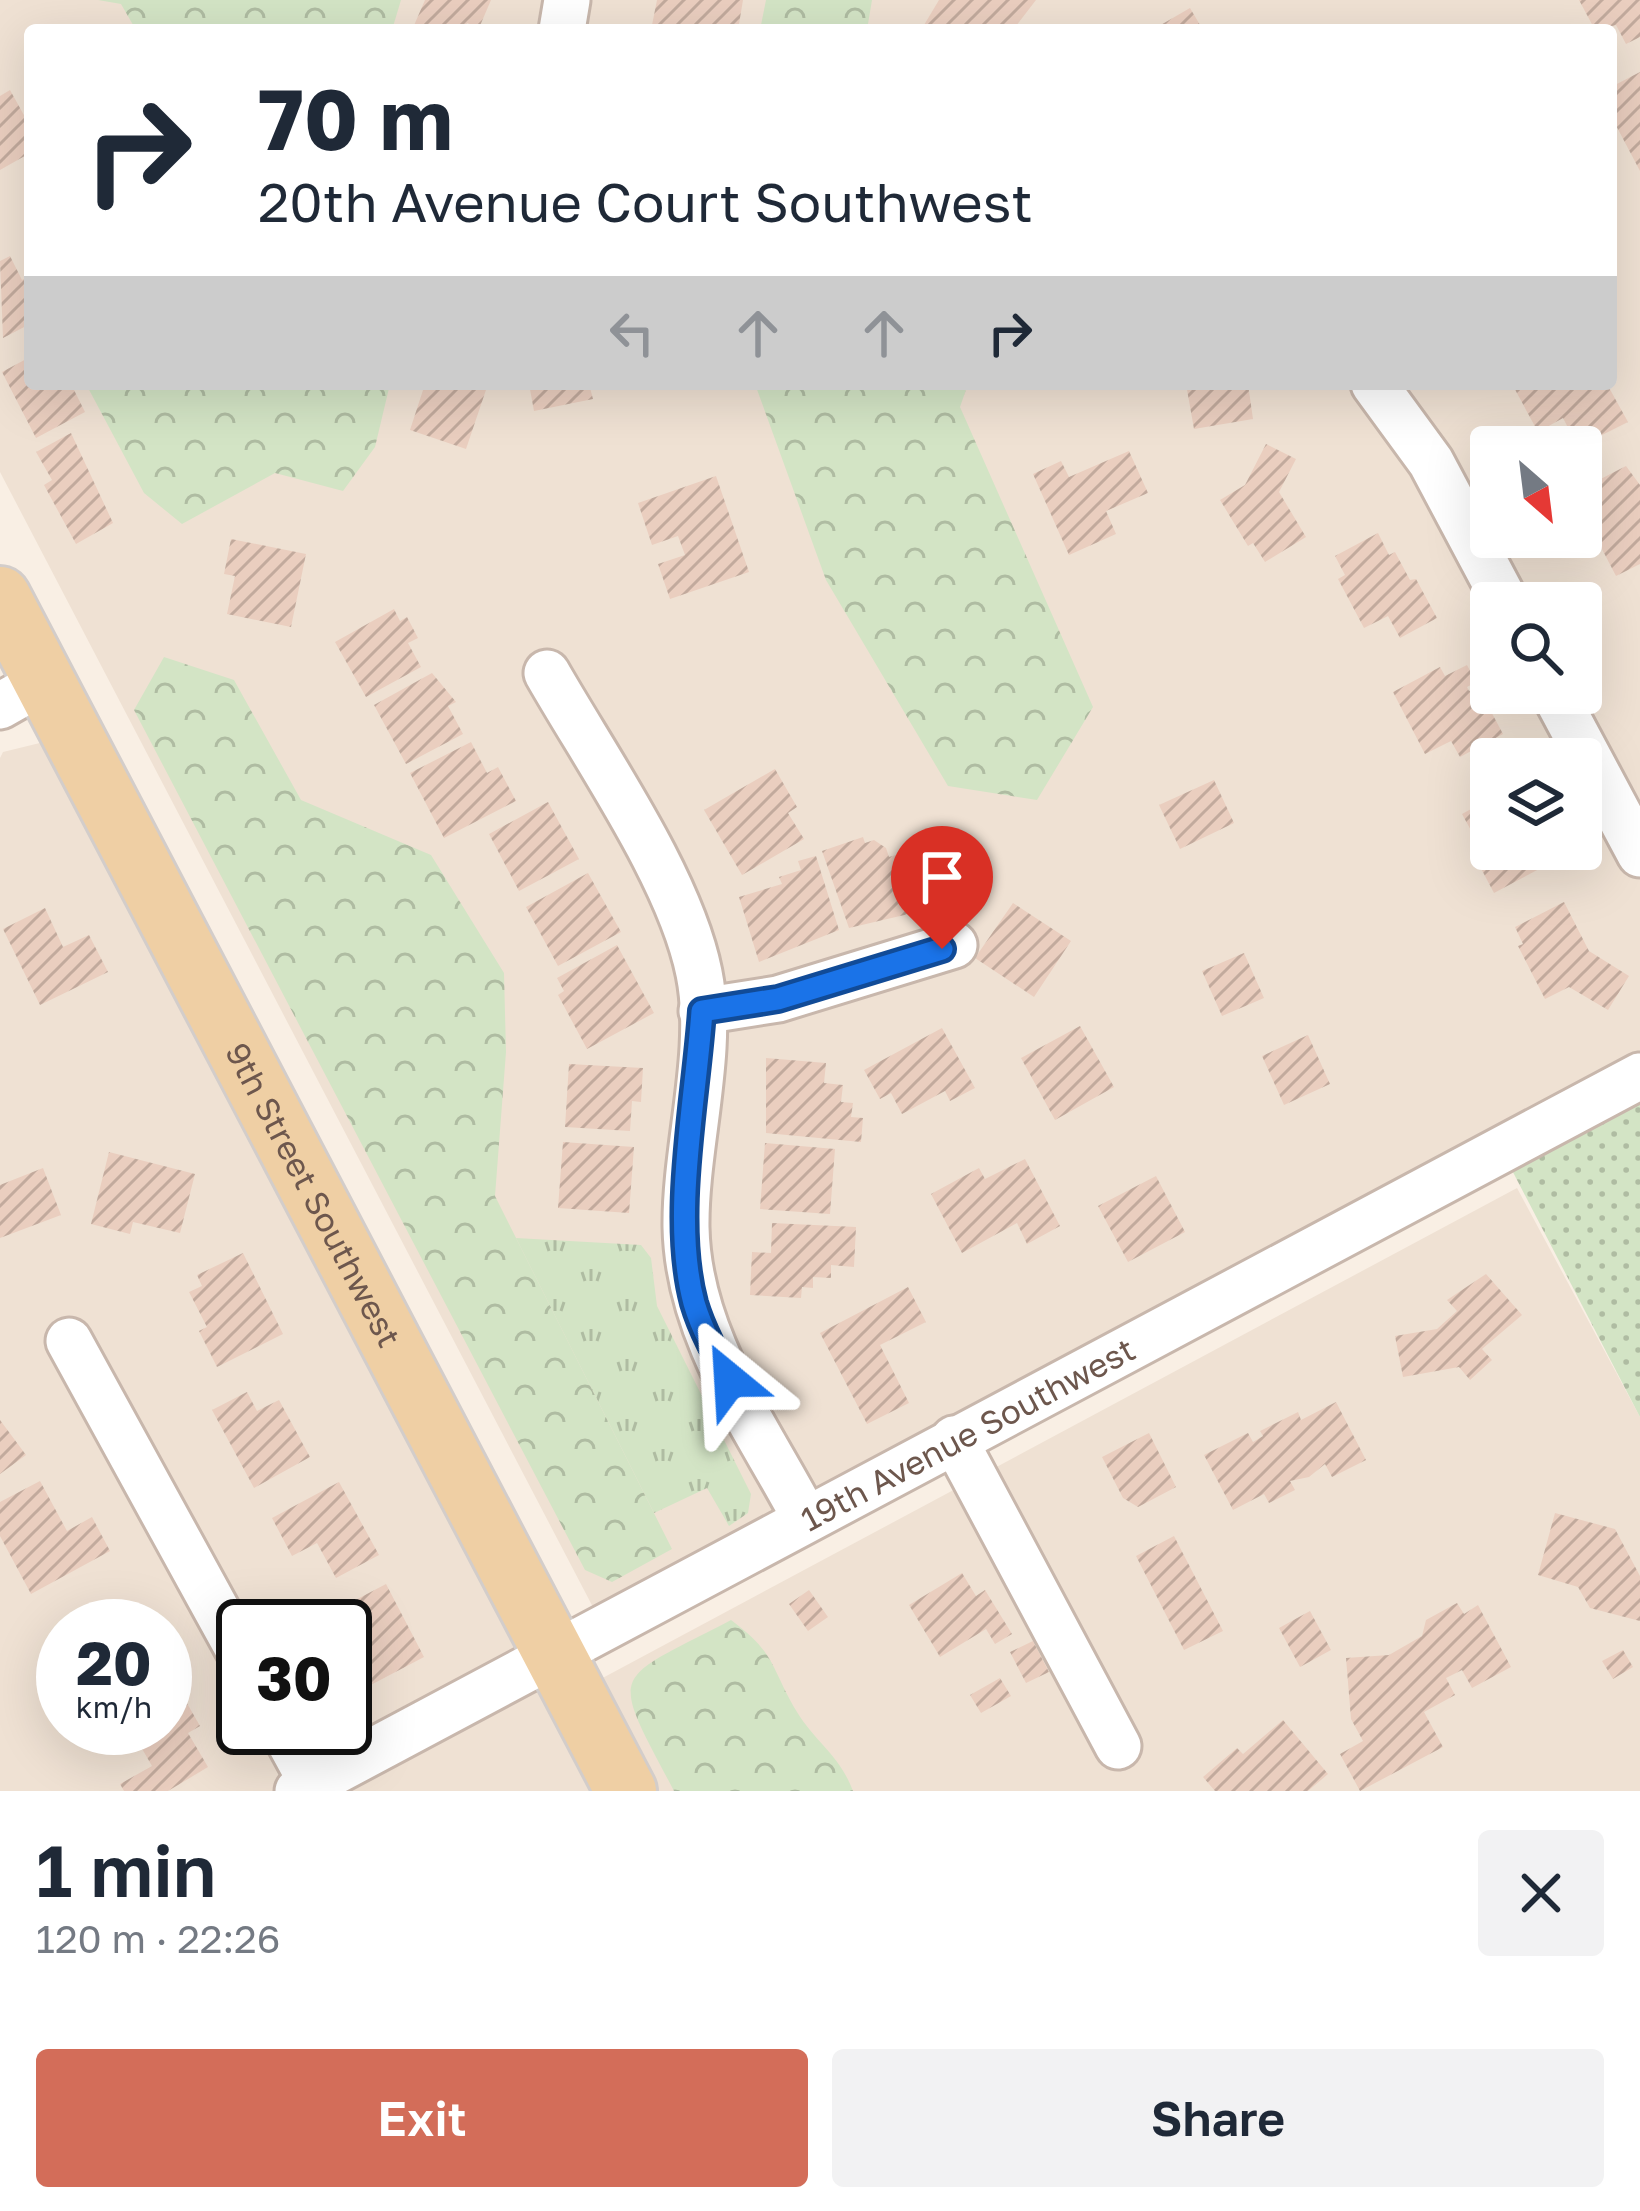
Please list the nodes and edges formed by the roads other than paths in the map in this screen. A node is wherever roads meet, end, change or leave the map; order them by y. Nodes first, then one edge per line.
1 (1378, 390) edge
2 (1496, 582) edge
3 (0, 597) edge
4 (547, 673) dead end
5 (22, 694) edge
6 (1565, 714) edge
7 (1640, 854) edge
8 (954, 945) dead end
9 (702, 1011) junction
10 (1640, 1076) edge
11 (69, 1341) dead end
12 (954, 1439) junction
13 (806, 1518) junction
14 (216, 1609) edge
15 (551, 1653) junction
16 (1118, 1746) dead end
17 (293, 1755) edge
18 (305, 1787) edge
19 (626, 1791) edge

1 - 2 street
3 - 5 main road, 9th Street Southwest
4 - 9 street
5 - 15 main road, 9th Street Southwest
6 - 7 street
8 - 9 street
9 - 13 street
10 - 12 street, 19th Avenue Southwest
11 - 14 street
12 - 13 street, 19th Avenue Southwest
12 - 16 street
13 - 15 street, 19th Avenue Southwest
15 - 18 street, 19th Avenue Southwest
15 - 19 main road, 9th Street Southwest
17 - 18 street

